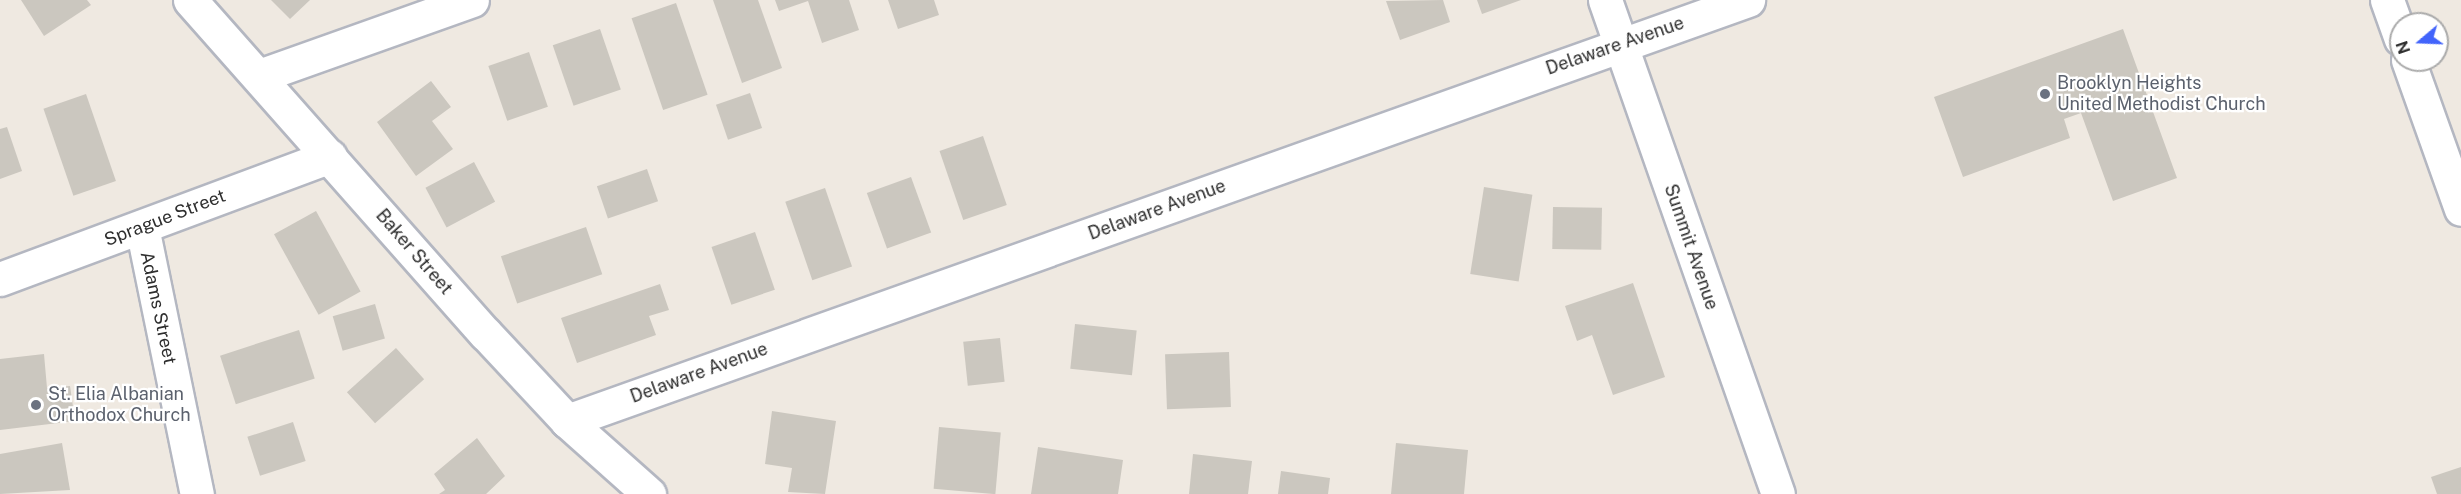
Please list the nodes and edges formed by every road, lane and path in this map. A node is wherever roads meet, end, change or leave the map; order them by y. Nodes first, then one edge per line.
1 (190, 0) edge
2 (472, 0) edge
3 (1605, 0) edge
4 (1748, 0) edge
5 (1620, 44) junction
6 (2412, 72) edge
7 (259, 76) junction
8 (330, 156) junction
9 (2461, 209) edge
10 (142, 227) junction
11 (0, 279) edge
12 (567, 421) junction
13 (197, 494) edge
14 (649, 494) edge
15 (1778, 494) edge

1 - 7 street, Baker Street
2 - 7 street
3 - 5 street, Summit Avenue
4 - 5 street, Delaware Avenue
5 - 12 street, Delaware Avenue
5 - 15 street, Summit Avenue
6 - 9 street
7 - 8 street, Baker Street
8 - 10 street, Sprague Street
8 - 12 street, Baker Street
10 - 11 street, Sprague Street
10 - 13 street, Adams Street
12 - 14 street, Baker Street

